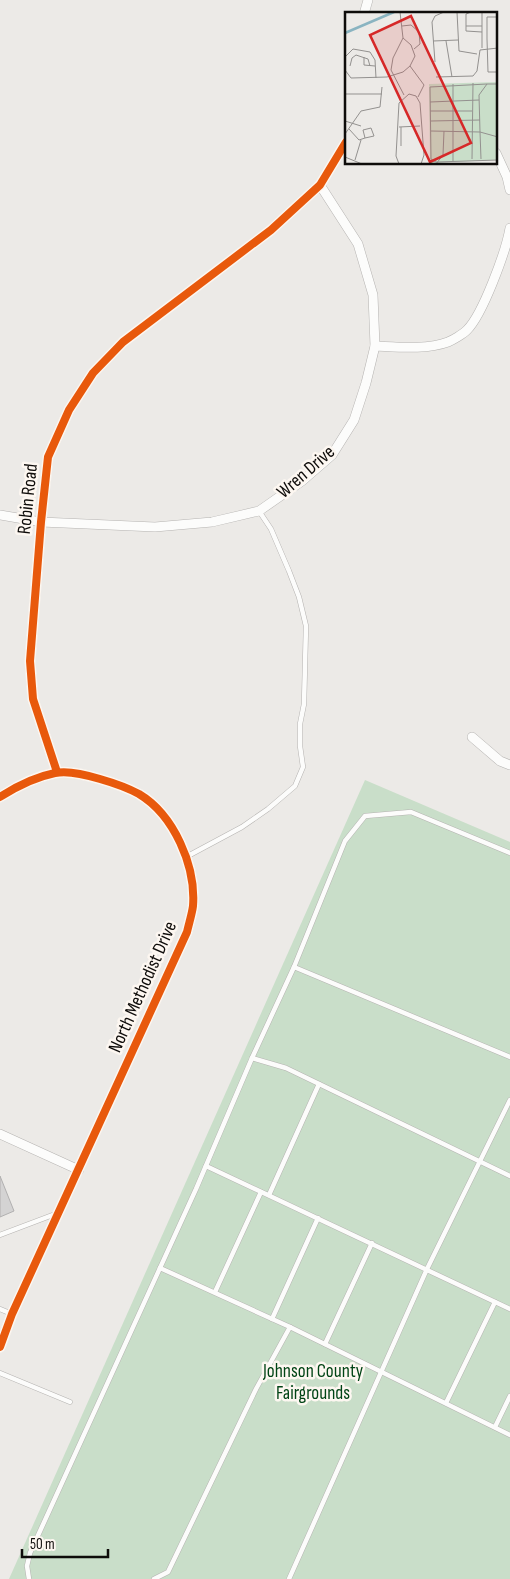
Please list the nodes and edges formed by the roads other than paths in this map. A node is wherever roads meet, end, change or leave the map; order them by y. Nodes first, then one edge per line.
1 (345, 144) edge
2 (498, 157) edge
3 (320, 185) junction
4 (510, 190) edge
5 (510, 228) edge
6 (375, 346) junction
7 (259, 511) junction
8 (0, 515) edge
9 (41, 522) junction
10 (472, 737) dead end
11 (510, 765) edge
12 (57, 772) junction
13 (0, 797) edge
14 (510, 853) edge
15 (186, 857) junction
16 (294, 967) junction
17 (510, 1057) edge
18 (252, 1058) junction
19 (319, 1084) junction
20 (510, 1100) edge
21 (0, 1134) edge
22 (480, 1162) junction
23 (206, 1166) junction
24 (79, 1170) junction
25 (510, 1176) edge
26 (261, 1192) junction
27 (269, 1195) junction
28 (59, 1212) junction
29 (318, 1218) junction
30 (0, 1235) edge
31 (372, 1243) junction
32 (160, 1268) junction
33 (427, 1269) junction
34 (215, 1292) junction
35 (496, 1302) junction
36 (0, 1309) edge
37 (510, 1309) edge
38 (12, 1314) junction
39 (272, 1319) junction
40 (290, 1327) junction
41 (325, 1344) junction
42 (0, 1348) edge
43 (382, 1372) junction
44 (0, 1373) edge
45 (510, 1396) edge
46 (70, 1402) dead end
47 (446, 1403) junction
48 (495, 1427) junction
49 (510, 1434) edge
50 (168, 1572) junction
51 (29, 1579) edge
52 (154, 1579) edge
53 (166, 1579) edge
54 (289, 1579) edge

1 - 3 street, Robin Road
2 - 4 street
3 - 6 street, Wren Drive
3 - 9 street, Robin Road
5 - 6 street
6 - 7 street, Wren Drive
7 - 9 street, Wren Drive
7 - 15 lane
8 - 9 street, Wren Drive
9 - 12 street, Robin Road
10 - 11 street
12 - 13 street, North Methodist Drive
12 - 15 street, North Methodist Drive
14 - 16 lane
15 - 24 street, North Methodist Drive
16 - 17 lane
16 - 18 lane
18 - 19 lane
18 - 23 lane
19 - 22 lane
19 - 27 lane
20 - 22 lane
21 - 24 street
22 - 25 lane
22 - 33 lane
23 - 26 lane
23 - 32 lane
24 - 28 street, North Methodist Drive
26 - 27 lane
26 - 34 lane
27 - 29 lane
28 - 30 lane
28 - 38 street, North Methodist Drive
29 - 31 lane
29 - 39 lane
31 - 33 lane
31 - 41 lane
32 - 34 lane
32 - 51 lane
33 - 35 lane
33 - 43 lane
34 - 39 lane
35 - 37 lane
35 - 47 lane
36 - 38 lane
38 - 42 street, North Methodist Drive
39 - 40 lane
40 - 41 lane
40 - 50 lane
41 - 43 lane
43 - 47 lane
43 - 54 lane
44 - 46 lane
45 - 48 lane
47 - 48 lane
48 - 49 lane
50 - 52 lane
50 - 53 lane

